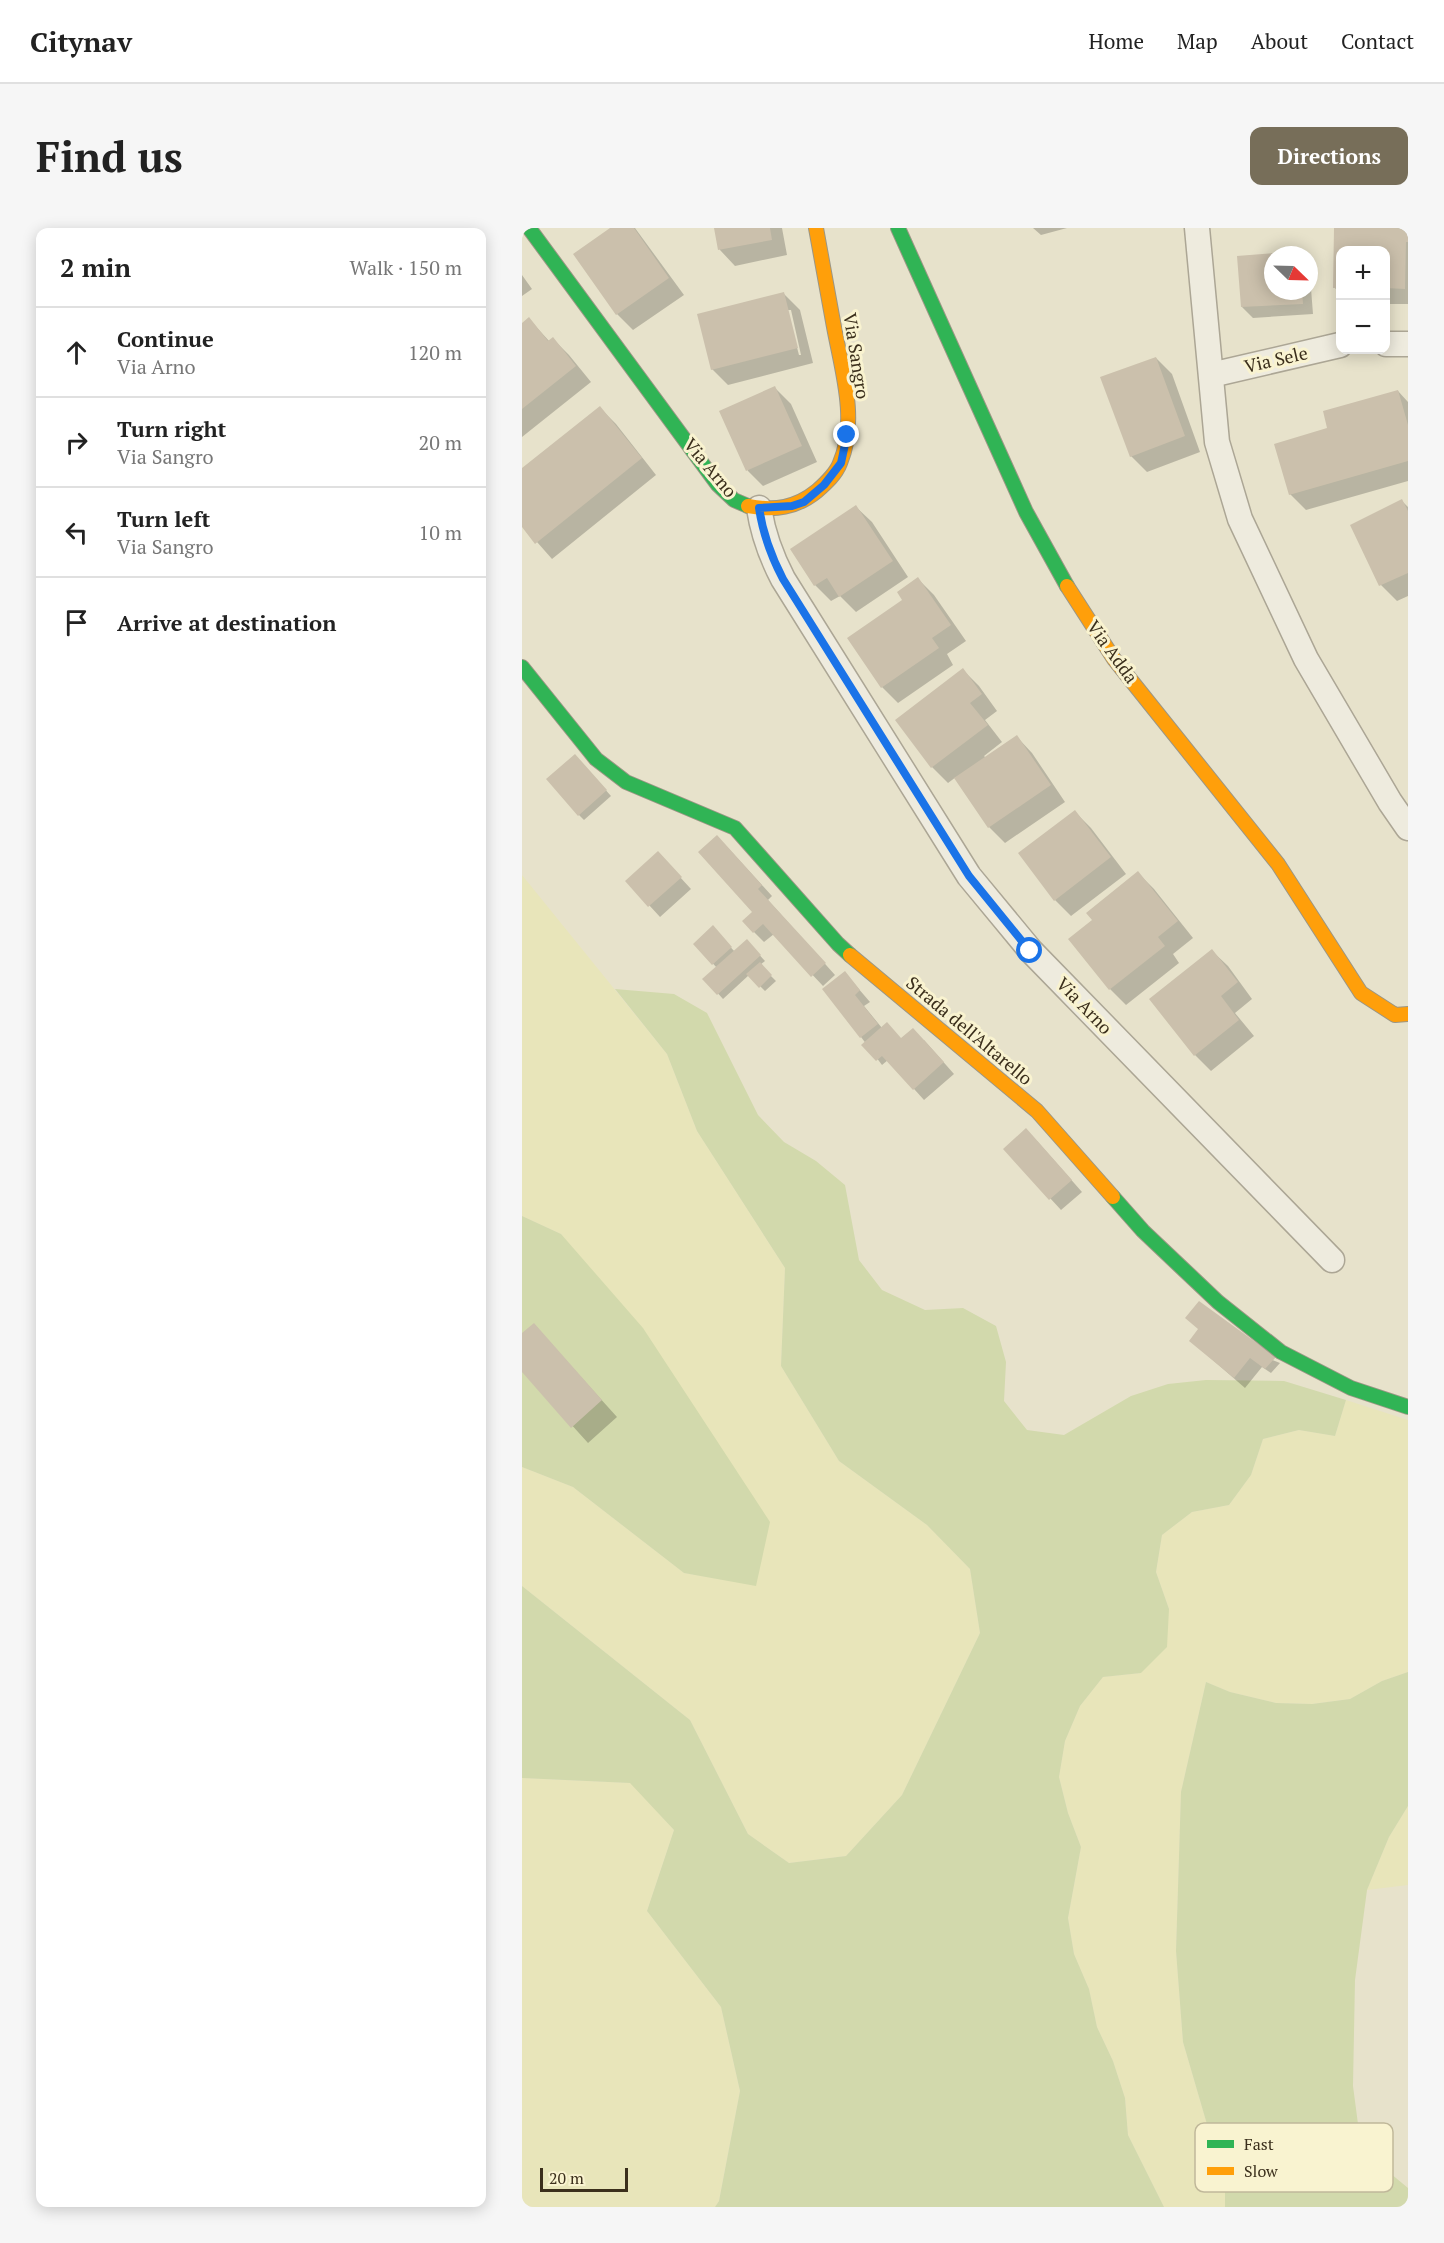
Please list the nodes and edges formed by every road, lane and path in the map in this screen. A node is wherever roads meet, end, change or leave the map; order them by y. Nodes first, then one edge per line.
1 (529, 228) edge
2 (816, 228) edge
3 (898, 228) edge
4 (1197, 228) edge
5 (1390, 344) edge
6 (1408, 344) edge
7 (1336, 346) edge
8 (1211, 375) junction
9 (759, 508) junction
10 (522, 667) edge
11 (1408, 828) edge
12 (1408, 1014) edge
13 (1332, 1260) dead end
14 (1408, 1407) edge

1 - 9 street, Via Arno
2 - 9 street, Via Sangro
3 - 12 street, Via Adda
4 - 8 street
5 - 6 street
7 - 8 street, Via Sele
8 - 11 street
9 - 13 street, Via Arno
10 - 14 street, Strada dell'Altarello

